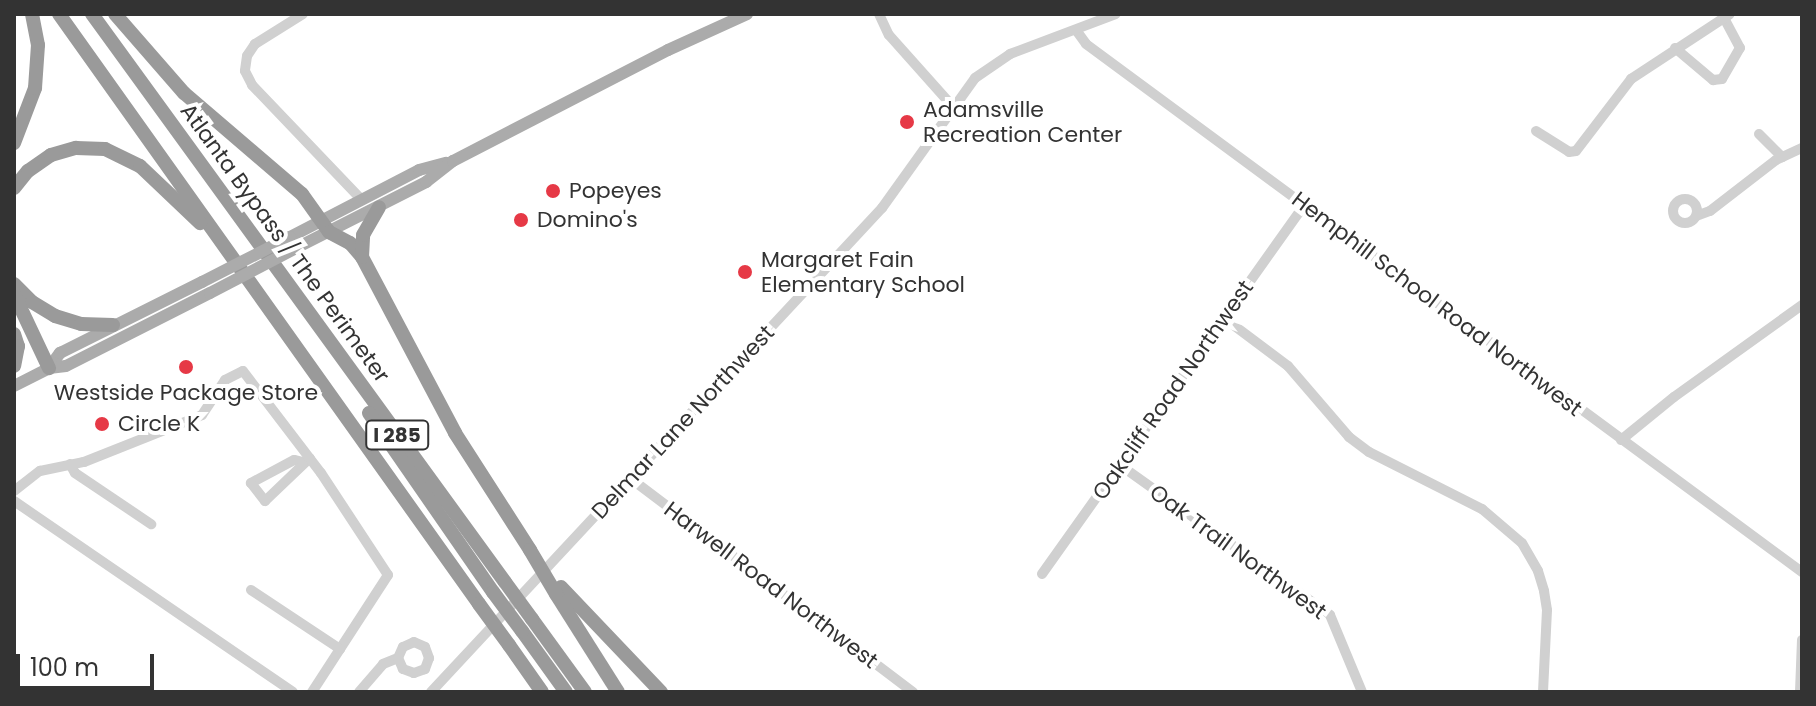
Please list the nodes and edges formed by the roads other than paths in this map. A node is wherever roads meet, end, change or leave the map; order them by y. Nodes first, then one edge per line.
1 (32, 14) edge
2 (59, 14) edge
3 (92, 14) edge
4 (115, 14) edge
5 (303, 14) edge
6 (747, 14) edge
7 (879, 14) edge
8 (1116, 14) edge
9 (1727, 16) edge
10 (1076, 30) junction
11 (1675, 48) junction
12 (954, 108) junction
13 (1536, 131) dead end
14 (1759, 134) dead end
15 (14, 143) edge
16 (1802, 148) edge
17 (1782, 157) junction
18 (453, 161) junction
19 (14, 188) edge
20 (362, 200) junction
21 (1304, 206) junction
22 (379, 207) junction
23 (1696, 216) dead end
24 (325, 226) junction
25 (215, 236) junction
26 (362, 257) junction
27 (14, 284) edge
28 (206, 287) junction
29 (14, 294) edge
30 (1802, 305) edge
31 (14, 318) edge
32 (1224, 318) junction
33 (113, 325) junction
34 (14, 334) edge
35 (14, 366) edge
36 (46, 370) junction
37 (14, 386) edge
38 (1621, 440) junction
39 (306, 460) junction
40 (70, 464) junction
41 (1120, 465) junction
42 (630, 478) junction
43 (14, 491) edge
44 (14, 501) edge
45 (151, 524) dead end
46 (1802, 572) edge
47 (1042, 574) dead end
48 (499, 587) junction
49 (251, 590) dead end
50 (558, 590) junction
51 (1802, 640) edge
52 (340, 649) junction
53 (398, 658) dead end
54 (293, 692) edge
55 (312, 692) edge
56 (359, 692) edge
57 (431, 692) edge
58 (542, 692) edge
59 (566, 692) edge
60 (585, 692) edge
61 (618, 692) edge
62 (661, 692) edge
63 (913, 692) edge
64 (1362, 692) edge
65 (1543, 692) edge
66 (1800, 692) edge

1 - 15 highway
2 - 25 highway, I 285
3 - 48 highway, Atlanta Bypass / The Perimeter / I 285
4 - 24 highway
5 - 20 street
6 - 18 main road
7 - 12 street
8 - 10 street, Delmar Lane Northwest
9 - 11 street
9 - 11 street
10 - 12 street, Delmar Lane Northwest
10 - 21 street, Hemphill School Road Northwest
11 - 13 street
12 - 42 street, Delmar Lane Northwest
14 - 17 street
16 - 17 street
17 - 23 street
18 - 20 main road
18 - 22 main road
19 - 25 highway
20 - 24 main road
21 - 32 street, Oakcliff Road Northwest
21 - 38 street, Hemphill School Road Northwest
22 - 24 main road
22 - 26 highway
24 - 26 highway
24 - 28 main road, bridge
25 - 58 highway, I 285, bridge
26 - 50 highway, bridge
27 - 33 highway
28 - 33 main road
28 - 36 main road
29 - 36 highway
30 - 38 street
31 - 36 highway
32 - 41 street, Oakcliff Road Northwest
32 - 65 street
33 - 36 main road
34 - 35 highway
36 - 37 main road
38 - 46 street, Hemphill School Road Northwest
39 - 39 street
39 - 40 street
39 - 52 street
40 - 43 street
40 - 45 street
41 - 47 street, Oakcliff Road Northwest
41 - 64 street, Oak Trail Northwest
42 - 57 street, Delmar Lane Northwest
42 - 63 street, Harwell Road Northwest
44 - 54 street
48 - 59 highway, bridge
48 - 60 highway, Atlanta Bypass / The Perimeter / I 285, bridge
49 - 52 street
50 - 61 highway
50 - 62 highway
51 - 66 street
52 - 55 street
53 - 56 street

